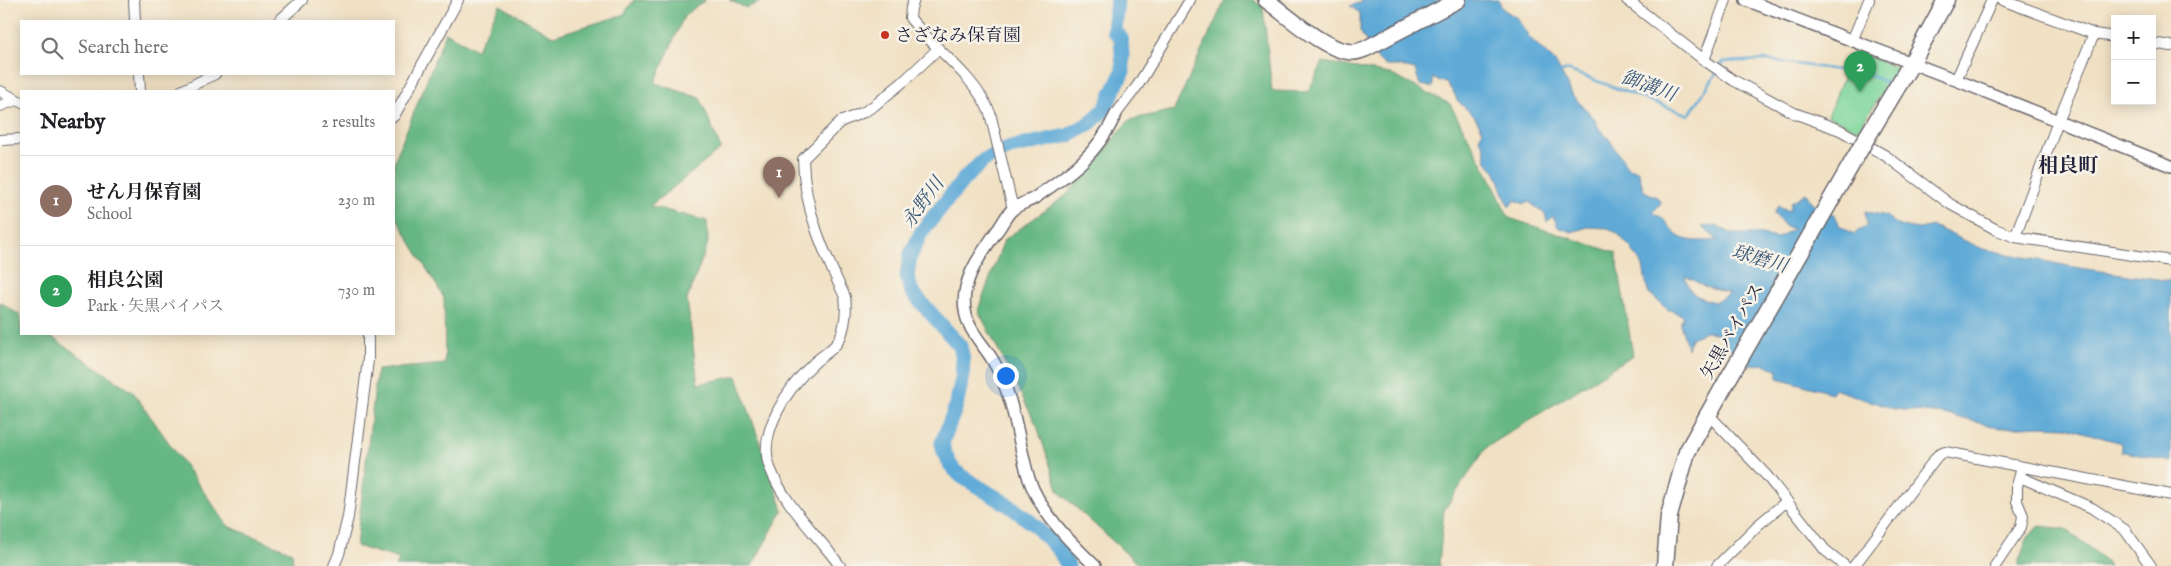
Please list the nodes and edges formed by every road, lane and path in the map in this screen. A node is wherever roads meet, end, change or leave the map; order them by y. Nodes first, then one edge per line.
1 (134, 0) edge
2 (302, 0) edge
3 (458, 0) edge
4 (914, 0) edge
5 (1190, 0) edge
6 (1266, 0) edge
7 (1458, 0) edge
8 (1627, 0) edge
9 (1726, 0) edge
10 (1746, 0) edge
11 (1869, 0) edge
12 (1946, 0) edge
13 (1992, 0) edge
14 (2002, 0) edge
15 (135, 20) edge
16 (279, 20) edge
17 (2094, 34) junction
18 (2111, 36) edge
19 (1852, 41) junction
20 (2156, 44) edge
21 (2171, 46) edge
22 (938, 49) junction
23 (1704, 60) junction
24 (1911, 64) junction
25 (139, 75) edge
26 (213, 75) edge
27 (1956, 80) junction
28 (140, 90) edge
29 (183, 90) edge
30 (0, 91) edge
31 (19, 101) edge
32 (0, 106) edge
33 (395, 114) edge
34 (1116, 114) joint
35 (2058, 121) junction
36 (20, 139) edge
37 (0, 140) edge
38 (2171, 166) edge
39 (1013, 209) junction
40 (2015, 237) junction
41 (2171, 261) edge
42 (368, 335) edge
43 (1707, 414) junction
44 (2023, 466) junction
45 (2020, 477) junction
46 (2171, 495) edge
47 (1787, 501) junction
48 (334, 566) edge
49 (840, 566) edge
50 (1095, 566) edge
51 (1665, 566) edge
52 (1717, 566) edge
53 (1845, 566) edge
54 (1854, 566) edge
55 (1995, 566) edge
56 (2151, 566) edge

1 - 15 street
2 - 16 street
3 - 33 street
4 - 22 street
5 - 34 street
6 - 7 main road
8 - 23 street
9 - 23 street
10 - 19 street
11 - 19 street
12 - 24 highway, 矢黒バイパス
13 - 27 street
14 - 17 street
17 - 18 street
17 - 35 street
19 - 24 street
20 - 21 street
22 - 39 street
22 - 49 street
23 - 40 street
24 - 27 street
24 - 43 highway, 矢黒バイパス, bridge
25 - 28 street
26 - 29 street
27 - 35 street
30 - 31 street
31 - 32 street
34 - 39 street
35 - 38 street
35 - 40 street
36 - 37 street
39 - 50 street
40 - 41 street
42 - 48 street
43 - 47 street
43 - 51 highway, 矢黒バイパス
44 - 45 street
44 - 46 street
44 - 54 street
45 - 55 street
45 - 56 street
47 - 52 street
47 - 53 street

